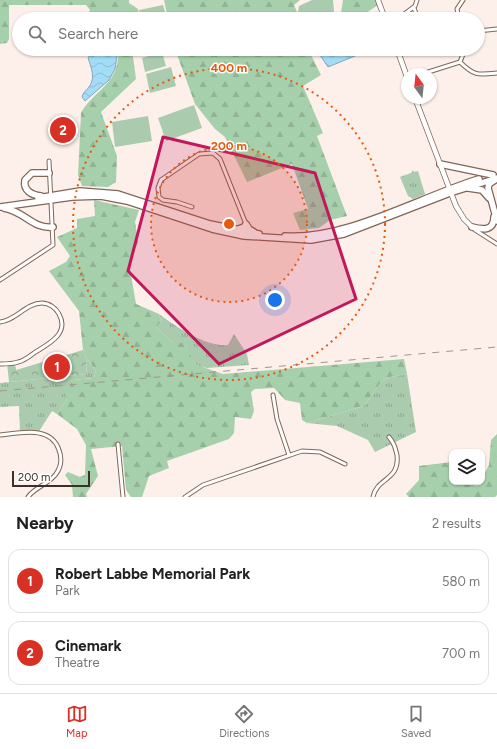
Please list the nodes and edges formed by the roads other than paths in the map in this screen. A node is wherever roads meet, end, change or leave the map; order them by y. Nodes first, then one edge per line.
1 (378, 0) edge
2 (417, 0) edge
3 (463, 0) edge
4 (414, 8) junction
5 (382, 12) edge
6 (408, 12) edge
7 (415, 12) edge
8 (458, 12) edge
9 (497, 29) edge
10 (485, 30) edge
11 (400, 56) edge
12 (462, 56) edge
13 (460, 62) junction
14 (404, 68) edge
15 (437, 71) edge
16 (497, 73) edge
17 (417, 104) edge
18 (50, 161) dead end
19 (440, 164) junction
20 (449, 167) junction
21 (442, 171) junction
22 (49, 173) junction
23 (496, 176) edge
24 (463, 188) junction
25 (450, 191) junction
26 (49, 197) junction
27 (0, 203) edge
28 (492, 203) junction
29 (192, 207) dead end
30 (0, 208) edge
31 (494, 210) junction
32 (497, 221) edge
33 (246, 224) junction
34 (53, 227) junction
35 (472, 227) junction
36 (230, 229) junction
37 (264, 235) junction
38 (497, 244) edge
39 (0, 280) edge
40 (0, 322) edge
41 (0, 364) edge
42 (274, 395) dead end
43 (0, 435) edge
44 (389, 437) dead end
45 (118, 444) dead end
46 (289, 455) junction
47 (345, 464) dead end
48 (28, 497) edge
49 (123, 497) edge
50 (185, 497) edge
51 (373, 497) edge

1 - 5 street
2 - 4 street
3 - 8 street
4 - 6 street
4 - 7 street
9 - 10 street
11 - 14 street
12 - 13 street
13 - 15 street
13 - 16 street
17 - 19 street
18 - 22 street
19 - 20 highway
19 - 21 street
20 - 21 highway
20 - 23 highway
21 - 25 street
22 - 26 street
22 - 26 highway
23 - 24 highway
23 - 25 highway
23 - 28 highway
24 - 25 highway
24 - 28 highway
25 - 26 highway
25 - 35 street
25 - 37 highway
26 - 27 highway
26 - 30 highway
26 - 34 street
26 - 36 highway
28 - 31 highway
29 - 33 street
30 - 34 highway
31 - 32 highway
31 - 35 highway
33 - 36 highway
33 - 37 highway
34 - 39 street
35 - 38 street
36 - 37 highway
40 - 41 street
42 - 46 street
43 - 48 street
44 - 51 street
45 - 49 street
46 - 47 street
46 - 50 street

